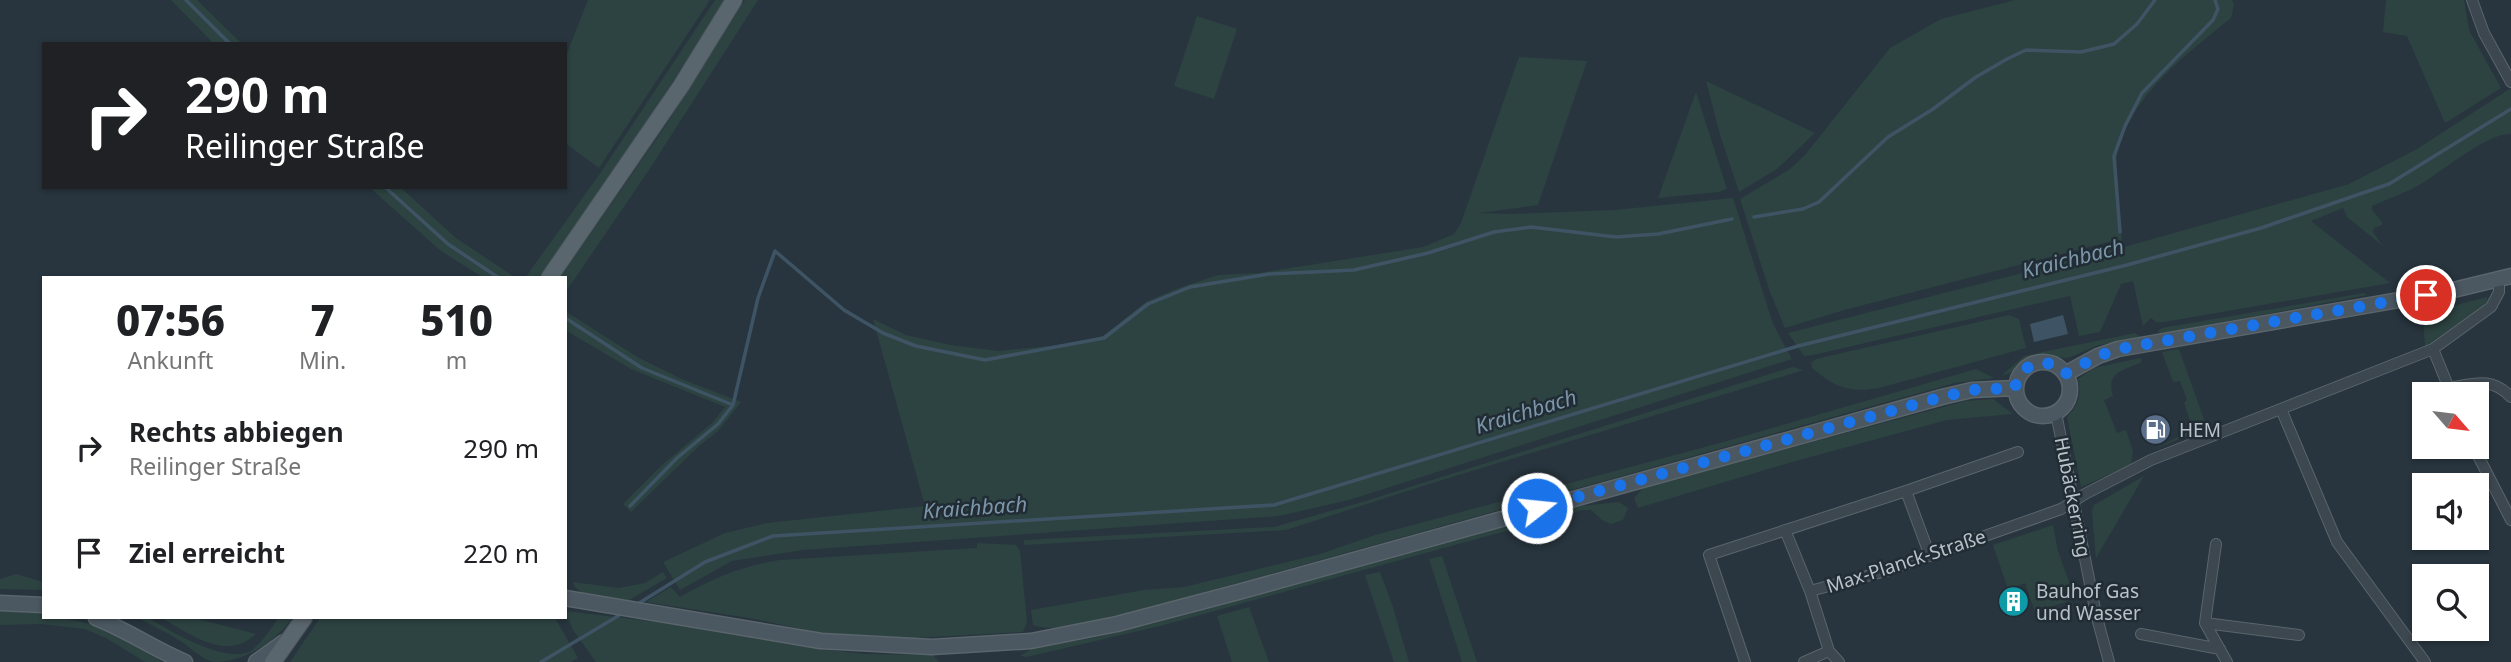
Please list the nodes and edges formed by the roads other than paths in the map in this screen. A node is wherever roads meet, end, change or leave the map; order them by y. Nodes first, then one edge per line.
1 (734, 0) edge
2 (2472, 0) edge
3 (2510, 81) edge
4 (550, 276) edge
5 (2505, 277) edge
6 (2433, 349) junction
7 (2065, 374) junction
8 (2446, 382) edge
9 (2489, 383) edge
10 (2015, 388) junction
11 (2511, 397) edge
12 (2281, 409) junction
13 (2056, 413) junction
14 (2018, 452) dead end
15 (2480, 459) edge
16 (1906, 491) junction
17 (2074, 502) junction
18 (2511, 520) edge
19 (1785, 530) junction
20 (2216, 544) dead end
21 (1930, 556) junction
22 (1810, 592) junction
23 (567, 598) edge
24 (0, 603) edge
25 (42, 605) edge
26 (98, 619) edge
27 (303, 619) edge
28 (2205, 623) junction
29 (2141, 634) dead end
30 (2300, 635) dead end
31 (289, 639) junction
32 (2220, 649) junction
33 (1829, 652) junction
34 (169, 658) edge
35 (185, 662) edge
36 (256, 662) edge
37 (272, 662) edge
38 (1745, 662) edge
39 (1804, 662) edge
40 (1839, 662) edge
41 (2109, 662) edge
42 (2227, 662) edge
43 (2425, 662) edge

1 - 4 main road
2 - 3 street
5 - 6 street, Max-Planck-Straße
5 - 7 main road
6 - 8 street
6 - 12 street, Max-Planck-Straße
7 - 10 main road
7 - 13 main road
9 - 11 street
10 - 13 main road
10 - 23 main road
12 - 17 street, Max-Planck-Straße
12 - 43 street
13 - 17 street, Hubäckerring
14 - 16 street
15 - 18 street
16 - 19 street
16 - 21 street
17 - 21 street, Max-Planck-Straße
17 - 41 street, Hubäckerring
19 - 22 street
19 - 38 street
20 - 28 street
21 - 22 street, Max-Planck-Straße
22 - 33 street, Max-Planck-Straße
24 - 25 main road
26 - 34 main road
27 - 31 main road
28 - 30 street
28 - 32 street
29 - 32 street
31 - 36 main road
31 - 37 main road
32 - 42 street
33 - 39 street
33 - 40 street, Max-Planck-Straße
34 - 35 main road

